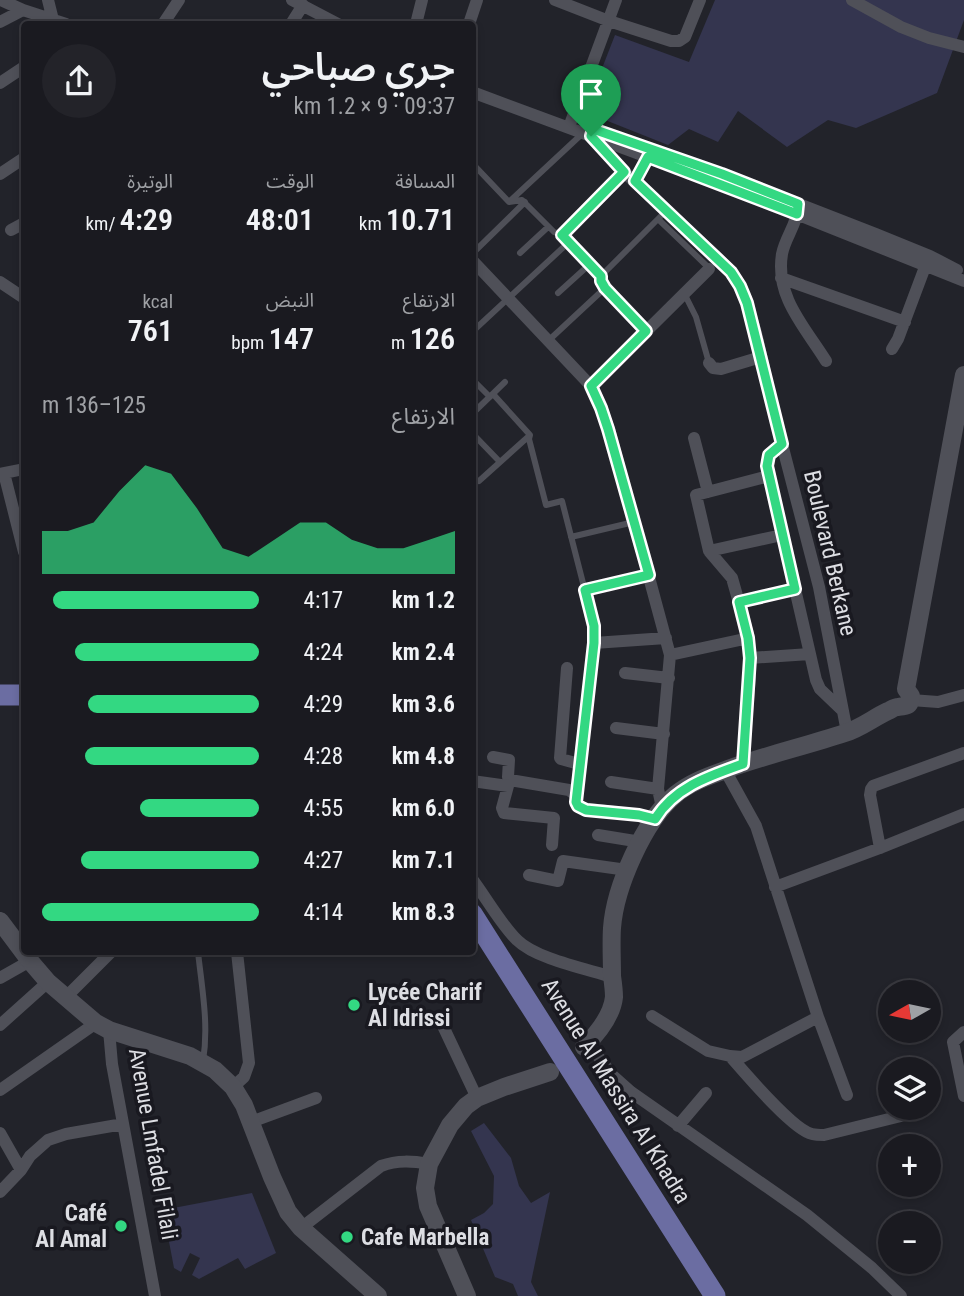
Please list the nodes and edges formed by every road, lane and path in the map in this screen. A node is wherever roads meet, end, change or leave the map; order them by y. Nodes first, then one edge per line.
1 (1, 0) edge
2 (48, 0) edge
3 (179, 0) edge
4 (422, 0) edge
5 (477, 0) edge
6 (555, 0) edge
7 (616, 0) edge
8 (700, 0) edge
9 (852, 0) edge
10 (306, 4) edge
11 (23, 10) junction
12 (50, 21) edge
13 (53, 21) edge
14 (165, 21) edge
15 (292, 21) edge
16 (333, 21) edge
17 (417, 21) edge
18 (471, 21) edge
19 (610, 21) junction
20 (0, 22) edge
21 (964, 47) edge
22 (21, 69) edge
23 (0, 83) edge
24 (476, 88) edge
25 (476, 93) edge
26 (570, 124) junction
27 (589, 133) junction
28 (648, 157) junction
29 (21, 160) edge
30 (476, 167) edge
31 (624, 172) junction
32 (0, 174) edge
33 (635, 181) junction
34 (509, 202) junction
35 (525, 202) junction
36 (798, 209) junction
37 (662, 215) junction
38 (21, 225) edge
39 (548, 227) junction
40 (11, 230) dead end
41 (562, 235) junction
42 (569, 242) junction
43 (476, 250) edge
44 (520, 253) dead end
45 (927, 261) junction
46 (476, 264) edge
47 (590, 264) junction
48 (709, 269) joint
49 (964, 272) edge
50 (601, 276) junction
51 (781, 278) junction
52 (964, 281) edge
53 (0, 282) edge
54 (605, 288) junction
55 (558, 293) dead end
56 (684, 293) junction
57 (21, 296) edge
58 (508, 299) junction
59 (905, 322) junction
60 (476, 328) edge
61 (646, 331) junction
62 (548, 341) junction
63 (892, 349) dead end
64 (761, 357) junction
65 (827, 361) dead end
66 (709, 363) joint
67 (964, 375) edge
68 (505, 382) dead end
69 (476, 383) edge
70 (591, 386) junction
71 (491, 396) junction
72 (476, 410) edge
73 (530, 435) junction
74 (476, 437) edge
75 (694, 438) dead end
76 (782, 444) junction
77 (500, 462) junction
78 (21, 470) edge
79 (2, 474) edge
80 (769, 476) junction
81 (479, 481) dead end
82 (708, 492) junction
83 (635, 522) junction
84 (782, 535) junction
85 (571, 537) junction
86 (21, 541) edge
87 (709, 551) junction
88 (649, 575) junction
89 (795, 589) junction
90 (585, 590) junction
91 (739, 602) junction
92 (666, 638) junction
93 (748, 638) junction
94 (594, 643) junction
95 (810, 654) junction
96 (670, 655) junction
97 (750, 658) junction
98 (567, 668) dead end
99 (625, 673) dead end
100 (669, 678) junction
101 (964, 695) edge
102 (899, 702) junction
103 (843, 711) junction
104 (616, 728) dead end
105 (847, 733) junction
106 (664, 734) junction
107 (964, 753) edge
108 (493, 757) dead end
109 (579, 764) junction
110 (743, 764) junction
111 (725, 770) junction
112 (476, 781) edge
113 (508, 782) junction
114 (611, 782) dead end
115 (658, 789) junction
116 (576, 795) junction
117 (658, 814) junction
118 (964, 814) edge
119 (598, 835) dead end
120 (641, 842) junction
121 (552, 845) dead end
122 (880, 848) junction
123 (627, 870) junction
124 (529, 875) dead end
125 (476, 884) edge
126 (775, 887) junction
127 (476, 920) edge
128 (0, 921) edge
129 (21, 949) edge
130 (26, 955) edge
131 (108, 955) edge
132 (198, 955) edge
133 (237, 955) edge
134 (30, 961) junction
135 (612, 976) junction
136 (0, 978) edge
137 (48, 982) junction
138 (65, 998) junction
139 (652, 1016) dead end
140 (818, 1017) junction
141 (0, 1025) edge
142 (103, 1026) junction
143 (443, 1026) dead end
144 (964, 1032) edge
145 (586, 1045) joint
146 (730, 1056) junction
147 (202, 1063) junction
148 (550, 1072) dead end
149 (233, 1087) junction
150 (0, 1090) edge
151 (706, 1093) dead end
152 (847, 1095) dead end
153 (964, 1096) edge
154 (316, 1098) dead end
155 (477, 1098) junction
156 (885, 1120) edge
157 (251, 1122) junction
158 (123, 1124) junction
159 (678, 1126) junction
160 (0, 1133) edge
161 (429, 1164) junction
162 (21, 1170) junction
163 (0, 1192) edge
164 (301, 1228) junction
165 (155, 1296) edge
166 (378, 1296) edge
167 (467, 1296) edge
168 (715, 1296) edge
169 (901, 1296) edge

1 - 11 street
2 - 13 street
3 - 14 street
4 - 17 street
5 - 18 street
6 - 19 street
7 - 19 street
8 - 19 street
9 - 21 street
10 - 15 street
10 - 16 street
11 - 12 street
11 - 20 street
19 - 26 street
22 - 23 street
24 - 26 street
25 - 26 street
26 - 27 street
27 - 28 street
27 - 31 street, Boulevard Berkane
27 - 34 lane
27 - 36 street
28 - 33 street
28 - 36 street
29 - 32 street
30 - 34 lane
31 - 33 street, Boulevard Berkane
31 - 41 lane
33 - 37 street, Boulevard Berkane
34 - 35 lane
35 - 39 lane
35 - 43 lane
36 - 45 street
36 - 51 street
37 - 48 lane
37 - 50 lane
37 - 64 street, Boulevard Berkane
38 - 40 street
39 - 41 lane
39 - 44 lane
41 - 42 lane
42 - 47 lane
42 - 58 lane
45 - 49 street
45 - 52 street
45 - 59 street
46 - 58 street
47 - 50 lane
47 - 55 lane
48 - 56 street
50 - 54 lane
51 - 59 street
51 - 65 street
53 - 57 street
54 - 61 lane
54 - 62 lane
56 - 61 street
56 - 66 lane
58 - 60 lane
58 - 62 street
59 - 63 street
61 - 70 street
62 - 70 street
64 - 66 street
64 - 76 street, Boulevard Berkane
67 - 102 street
68 - 71 lane
69 - 71 lane
70 - 83 street
71 - 72 lane
71 - 73 lane
73 - 77 lane
73 - 85 lane
74 - 77 lane
75 - 82 street
76 - 80 street
76 - 103 street, Boulevard Berkane
77 - 81 lane
78 - 79 street
79 - 86 street
80 - 82 street
80 - 84 street
82 - 87 street
83 - 85 lane
83 - 88 street
84 - 87 street
84 - 89 street
85 - 90 lane
87 - 91 street
88 - 90 lane
88 - 92 street
89 - 91 street
89 - 95 street
90 - 94 lane
91 - 93 street
92 - 94 street
92 - 96 street
93 - 96 street
93 - 97 street
94 - 109 street
95 - 97 street
95 - 103 street
96 - 100 street
97 - 110 street
98 - 109 street
99 - 100 street
100 - 106 street
101 - 102 street
102 - 105 street
103 - 105 street, Boulevard Berkane
104 - 106 street
105 - 110 street
106 - 115 street
107 - 122 street
108 - 113 street
109 - 116 street
110 - 111 street
111 - 117 street
111 - 126 street
112 - 113 street
113 - 116 street
113 - 121 street
114 - 115 street
115 - 117 street
116 - 117 street
117 - 120 street
118 - 122 street
119 - 120 street
120 - 123 street
122 - 126 street
123 - 124 street
123 - 135 street
125 - 135 street
126 - 140 street
127 - 168 main road, Avenue Al Massira Al Khadra
128 - 129 street
130 - 134 street
131 - 138 street
132 - 147 lane
133 - 149 street
134 - 136 street
134 - 137 street
135 - 145 street
137 - 138 street
137 - 141 street
138 - 142 street
139 - 146 street
140 - 146 street
140 - 152 street
142 - 147 street
142 - 150 street
142 - 158 street, Avenue Lmfadel Filali
143 - 155 street
144 - 153 street
145 - 159 street
146 - 156 street
147 - 149 street
148 - 155 street
149 - 157 street
151 - 159 street
154 - 157 street
155 - 161 street
157 - 164 street
158 - 162 street
158 - 165 street, Avenue Lmfadel Filali
159 - 169 street
160 - 162 street
161 - 164 street
161 - 167 street
162 - 163 street
164 - 166 street

